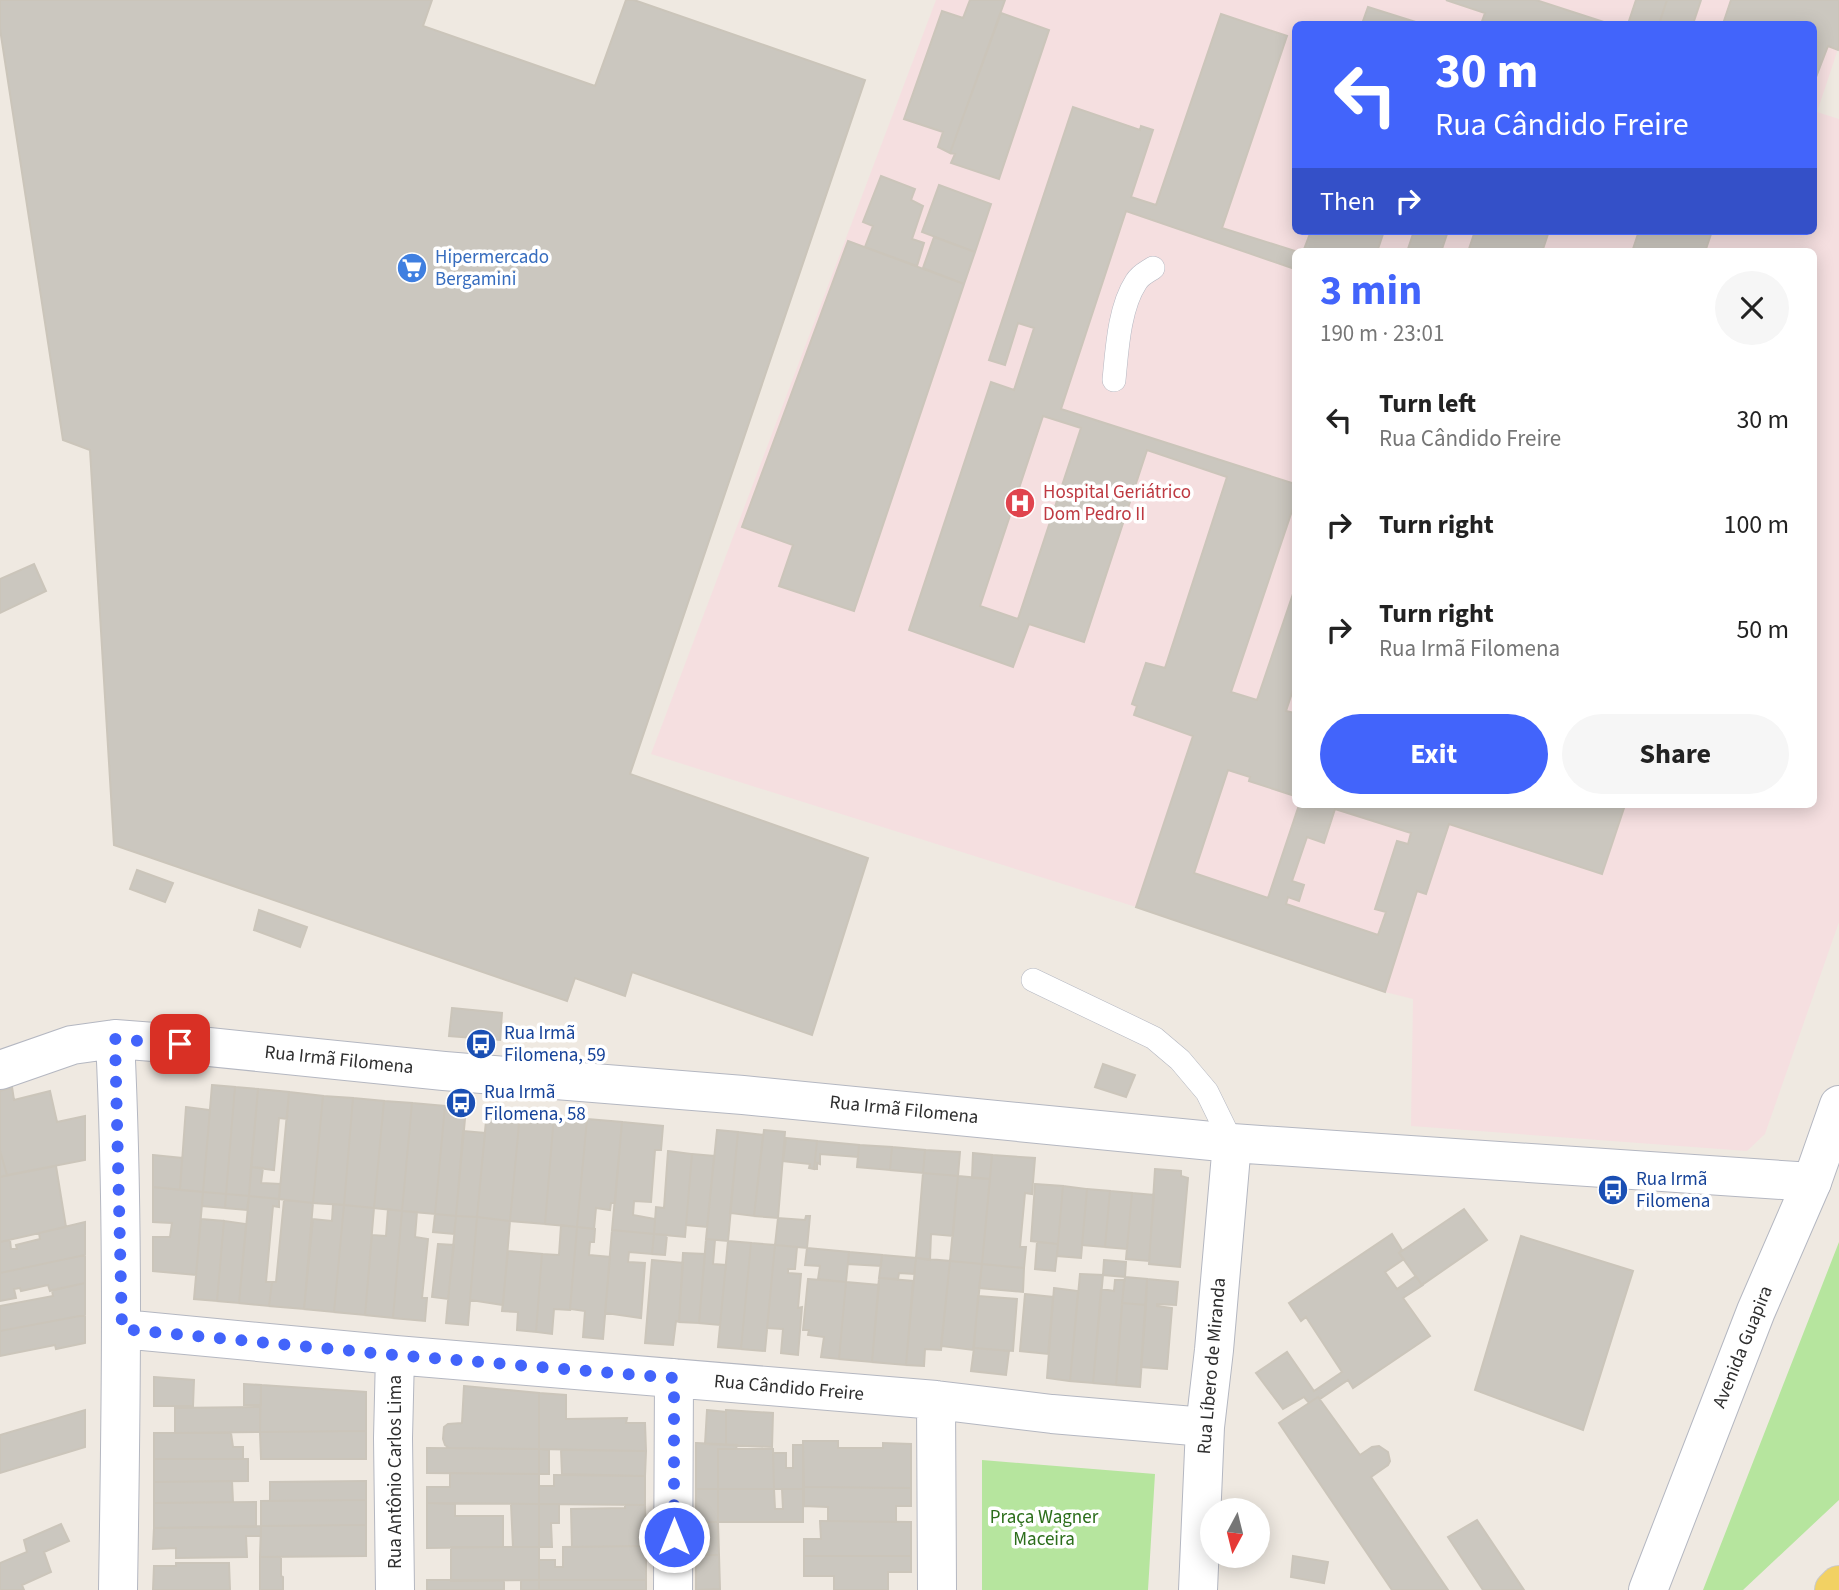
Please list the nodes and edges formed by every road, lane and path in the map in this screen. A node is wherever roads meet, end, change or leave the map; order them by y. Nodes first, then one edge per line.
1 (1153, 268) dead end
2 (1114, 380) dead end
3 (1033, 980) dead end
4 (115, 1039) junction
5 (0, 1070) edge
6 (1839, 1105) edge
7 (1231, 1143) junction
8 (1812, 1182) junction
9 (122, 1329) junction
10 (395, 1355) junction
11 (674, 1378) junction
12 (936, 1400) junction
13 (1205, 1427) junction
14 (1839, 1585) edge
15 (118, 1590) edge
16 (395, 1590) edge
17 (673, 1590) edge
18 (937, 1590) edge
19 (1198, 1590) edge
20 (1648, 1590) edge
21 (1834, 1590) edge

1 - 2 lane
3 - 7 lane
4 - 5 street, Rua Irmã Filomena
4 - 7 street, Rua Irmã Filomena
4 - 9 street
6 - 8 street, Avenida Guapira
7 - 8 street, Rua Irmã Filomena
7 - 13 street, Rua Líbero de Miranda
8 - 20 street, Avenida Guapira
9 - 10 street, Rua Cândido Freire
9 - 15 street
10 - 11 street, Rua Cândido Freire
10 - 16 street, Rua Antônio Carlos Lima
11 - 12 street, Rua Cândido Freire
11 - 17 street
12 - 13 street, Rua Cândido Freire
12 - 18 street
13 - 19 street, Rua Líbero de Miranda
14 - 21 main road

